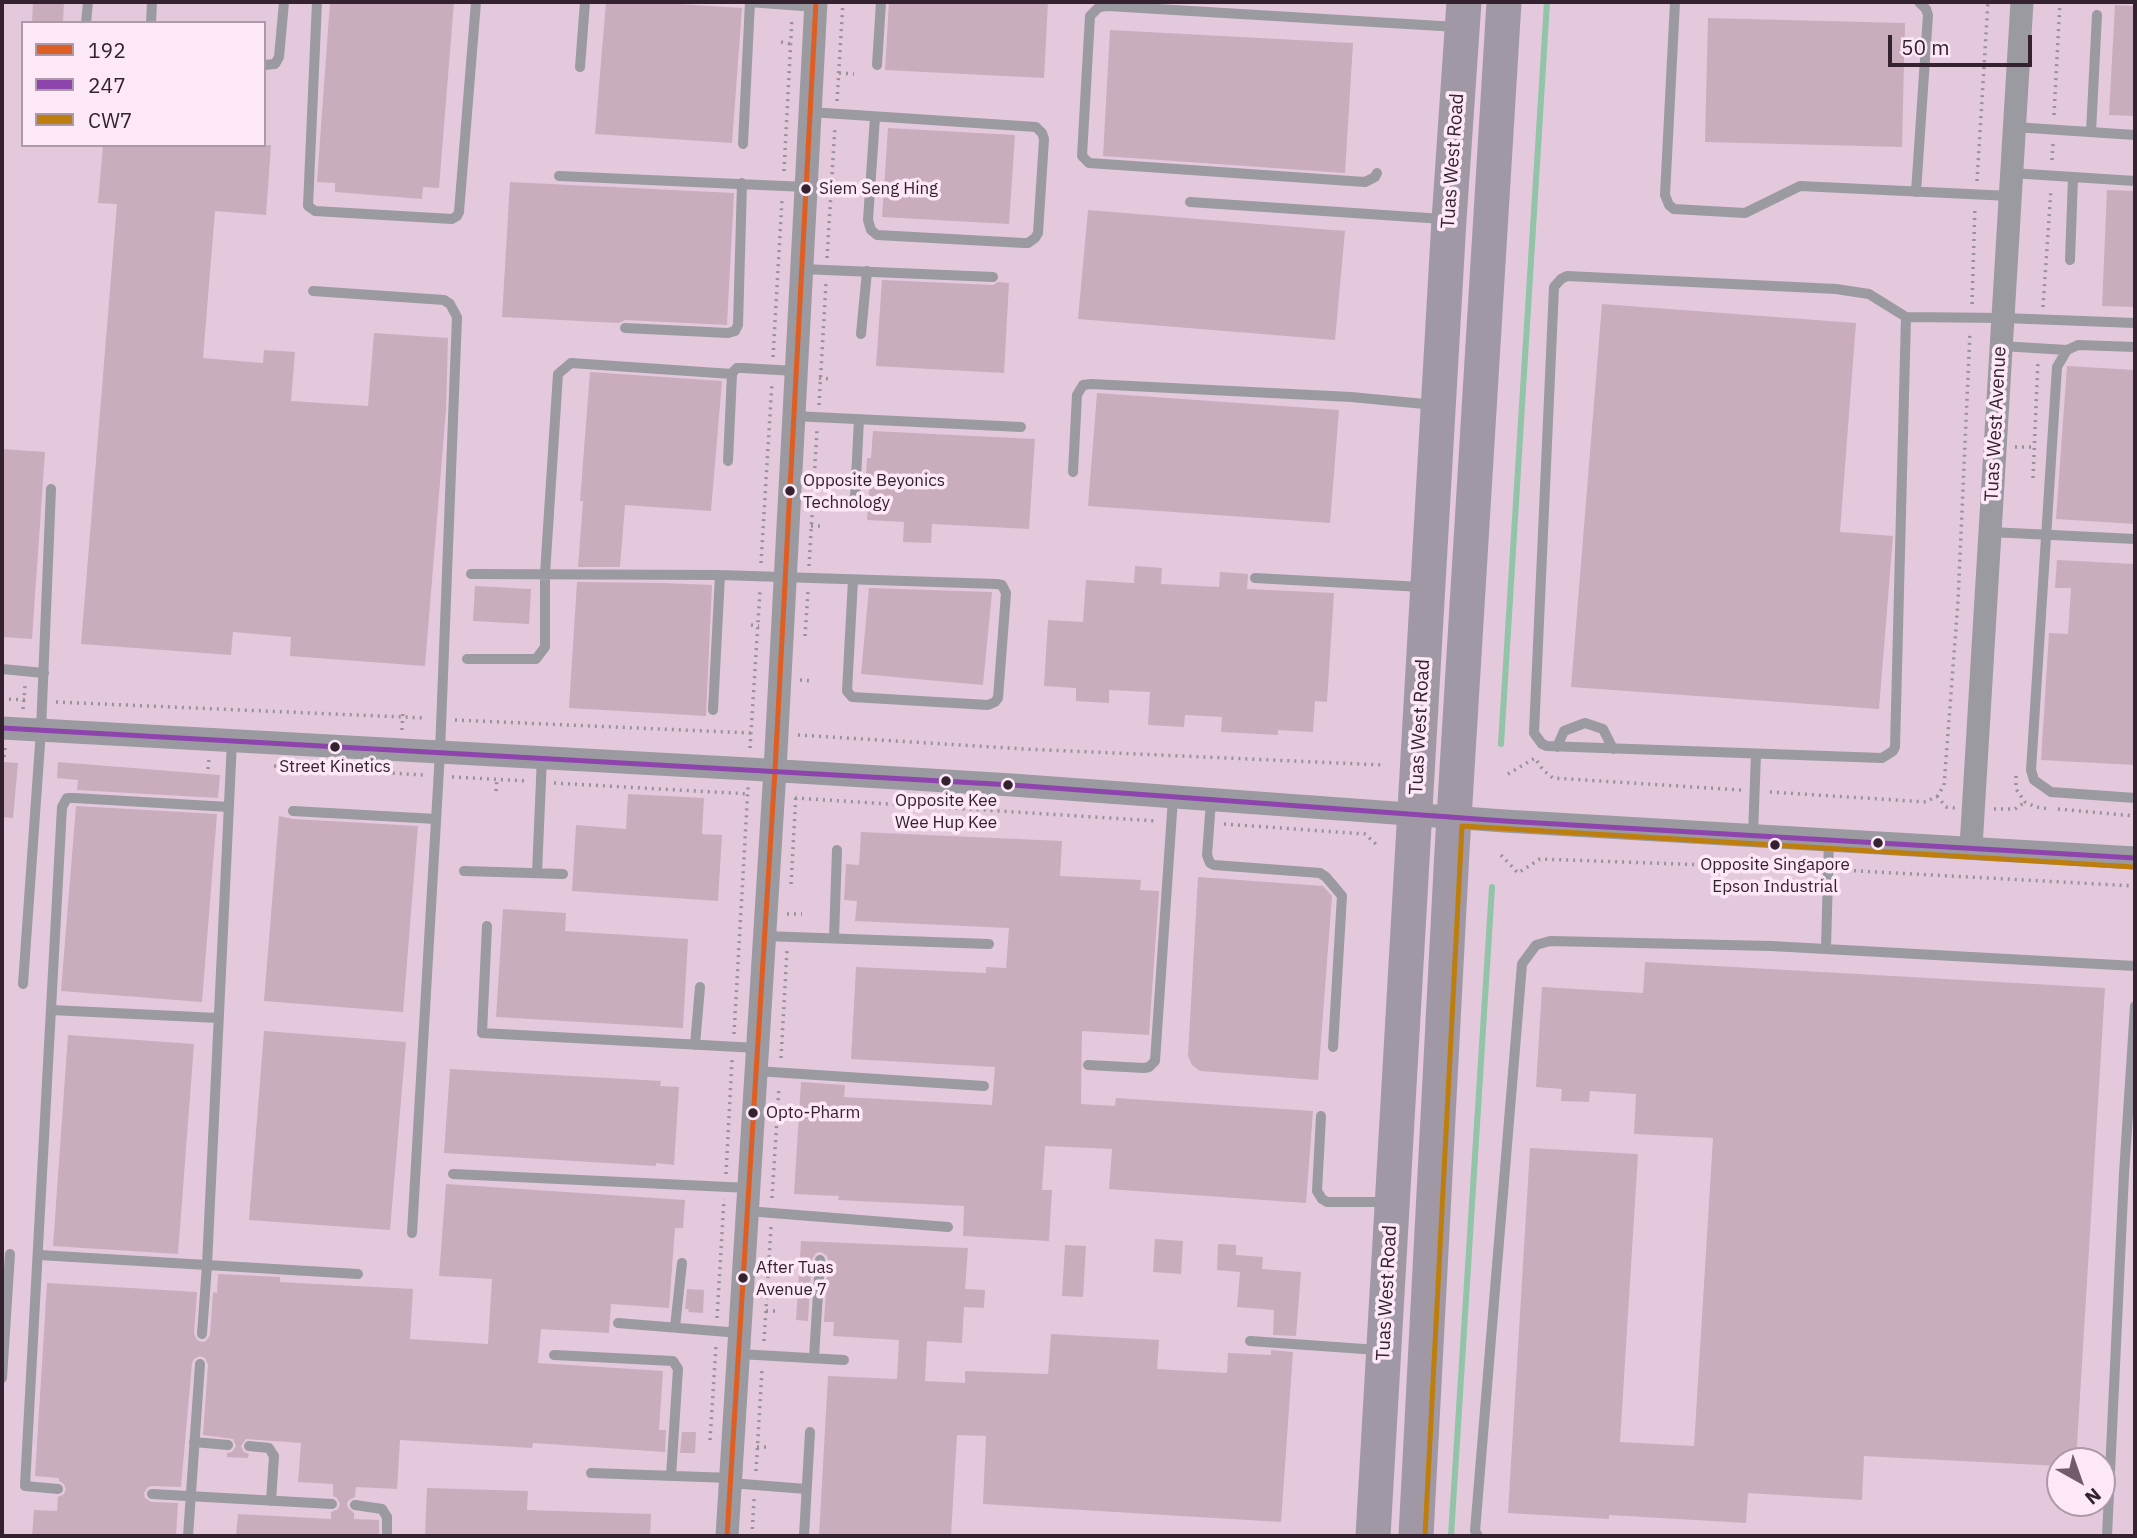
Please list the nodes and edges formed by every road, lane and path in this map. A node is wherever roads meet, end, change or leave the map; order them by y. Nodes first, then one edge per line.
1 (88, 2) edge
2 (152, 2) edge
3 (284, 2) edge
4 (317, 2) edge
5 (476, 2) edge
6 (585, 2) edge
7 (750, 2) edge
8 (881, 2) edge
9 (1504, 2) edge
10 (1675, 2) edge
11 (1919, 2) edge
12 (1988, 2) edge
13 (2022, 2) edge
14 (816, 4) edge
15 (1463, 15) edge
16 (2097, 15) dead end
17 (86, 21) edge
18 (151, 21) edge
19 (266, 65) edge
20 (877, 65) dead end
21 (580, 67) dead end
22 (810, 112) junction
23 (875, 117) junction
24 (2014, 127) junction
25 (2091, 132) junction
26 (2135, 135) edge
27 (743, 144) dead end
28 (1377, 173) dead end
29 (2011, 173) junction
30 (559, 176) dead end
31 (2073, 177) junction
32 (2135, 181) edge
33 (742, 183) junction
34 (806, 187) junction
35 (1916, 192) junction
36 (1976, 195) junction
37 (2010, 196) junction
38 (1190, 202) dead end
39 (1449, 220) junction
40 (2070, 260) dead end
41 (802, 269) junction
42 (867, 271) junction
43 (993, 277) dead end
44 (313, 291) dead end
45 (1906, 317) junction
46 (1971, 318) junction
47 (2003, 318) junction
48 (2135, 323) edge
49 (625, 328) dead end
50 (861, 334) dead end
51 (2001, 346) junction
52 (2135, 347) edge
53 (2067, 351) junction
54 (796, 371) junction
55 (732, 374) junction
56 (1440, 405) junction
57 (793, 416) junction
58 (859, 419) junction
59 (1021, 427) dead end
60 (728, 461) dead end
61 (1073, 472) dead end
62 (51, 489) dead end
63 (855, 498) dead end
64 (1990, 532) junction
65 (2046, 535) junction
66 (2135, 539) edge
67 (471, 574) dead end
68 (545, 574) junction
69 (720, 575) junction
70 (785, 578) junction
71 (1255, 578) dead end
72 (853, 580) junction
73 (1429, 587) junction
74 (467, 659) dead end
75 (2, 669) edge
76 (44, 673) junction
77 (2, 699) edge
78 (42, 701) junction
79 (713, 710) dead end
80 (441, 719) junction
81 (2, 728) edge
82 (777, 734) junction
83 (41, 741) junction
84 (1557, 747) junction
85 (2, 749) edge
86 (1613, 749) junction
87 (232, 752) junction
88 (440, 752) junction
89 (1756, 754) junction
90 (542, 757) junction
91 (209, 762) dead end
92 (1383, 765) dead end
93 (775, 770) junction
94 (1508, 774) dead end
95 (438, 776) junction
96 (541, 782) junction
97 (1755, 791) junction
98 (773, 796) junction
99 (1173, 798) junction
100 (2135, 798) edge
101 (229, 807) junction
102 (293, 811) dead end
103 (1210, 812) junction
104 (1415, 814) junction
105 (1454, 817) junction
106 (436, 819) junction
107 (1171, 822) junction
108 (1753, 835) junction
109 (1829, 839) junction
110 (1378, 846) dead end
111 (1971, 847) junction
112 (836, 850) dead end
113 (2135, 858) edge
114 (464, 871) dead end
115 (537, 873) junction
116 (563, 874) dead end
117 (487, 926) dead end
118 (764, 936) junction
119 (834, 939) junction
120 (989, 944) dead end
121 (1826, 948) junction
122 (2135, 966) edge
123 (23, 984) dead end
124 (700, 987) dead end
125 (2135, 1006) edge
126 (51, 1010) junction
127 (218, 1018) junction
128 (695, 1045) junction
129 (1333, 1047) dead end
130 (757, 1060) junction
131 (1088, 1065) dead end
132 (984, 1086) dead end
133 (1321, 1116) dead end
134 (453, 1174) dead end
135 (749, 1188) junction
136 (1393, 1202) junction
137 (747, 1211) junction
138 (948, 1227) dead end
139 (412, 1233) dead end
140 (10, 1254) dead end
141 (39, 1255) junction
142 (820, 1260) dead end
143 (681, 1264) dead end
144 (207, 1265) junction
145 (358, 1274) dead end
146 (618, 1323) dead end
147 (675, 1327) junction
148 (202, 1334) dead end
149 (1250, 1341) dead end
150 (739, 1343) junction
151 (1384, 1350) junction
152 (554, 1355) dead end
153 (814, 1358) junction
154 (844, 1360) dead end
155 (200, 1364) dead end
156 (2, 1378) edge
157 (810, 1432) dead end
158 (194, 1442) junction
159 (228, 1445) dead end
160 (249, 1446) dead end
161 (591, 1473) dead end
162 (671, 1476) junction
163 (731, 1481) junction
164 (58, 1489) dead end
165 (806, 1489) junction
166 (152, 1494) dead end
167 (191, 1497) junction
168 (271, 1501) junction
169 (332, 1504) dead end
170 (355, 1506) dead end
171 (188, 1536) edge
172 (387, 1536) edge
173 (727, 1536) edge
174 (803, 1536) edge
175 (1373, 1536) edge
176 (1416, 1536) edge
177 (1478, 1536) edge
178 (2107, 1536) edge

1 - 17 lane
2 - 18 lane
3 - 19 lane
4 - 5 lane
6 - 21 lane
7 - 14 lane
7 - 27 lane
8 - 20 lane
9 - 105 main road, Tuas West Road
10 - 35 lane
11 - 35 lane
12 - 36 path
13 - 24 street, Tuas West Avenue
14 - 22 street
15 - 28 lane
15 - 39 main road, Tuas West Road
16 - 25 lane
22 - 23 lane
22 - 34 street
23 - 23 lane
24 - 25 lane
24 - 29 street, Tuas West Avenue
25 - 26 lane
29 - 31 lane
29 - 37 street, Tuas West Avenue
30 - 33 lane
31 - 32 lane
31 - 40 lane
33 - 34 lane
33 - 49 lane
34 - 41 street
35 - 36 lane
36 - 37 lane
36 - 46 path
37 - 47 street, Tuas West Avenue
38 - 39 lane
39 - 56 main road, Tuas West Road
41 - 42 lane
41 - 54 street
42 - 43 lane
42 - 50 lane
44 - 80 lane
45 - 46 lane
45 - 84 lane
45 - 89 lane
46 - 47 lane
46 - 97 path
47 - 48 lane
47 - 51 street, Tuas West Avenue
51 - 53 lane
51 - 64 street, Tuas West Avenue
52 - 53 lane
53 - 65 lane
54 - 55 lane
54 - 57 street
55 - 60 lane
55 - 68 lane
56 - 61 lane
56 - 73 main road, Tuas West Road
57 - 58 lane
57 - 70 street
58 - 59 lane
58 - 63 lane
62 - 76 lane
64 - 65 lane
64 - 111 street, Tuas West Avenue
65 - 66 lane
65 - 100 lane
67 - 68 lane
68 - 69 lane
68 - 74 lane
69 - 70 lane
69 - 79 lane
70 - 72 lane
70 - 82 street
71 - 73 lane
72 - 72 lane
73 - 104 main road, Tuas West Road
75 - 76 lane
76 - 78 lane
77 - 78 path
78 - 80 path
78 - 83 lane
80 - 82 path
80 - 88 lane
81 - 83 street
82 - 92 path
82 - 93 street
83 - 85 path
83 - 87 street
83 - 123 lane
84 - 86 lane
84 - 86 lane
86 - 89 lane
87 - 88 street
87 - 91 path
87 - 95 path
87 - 101 lane
88 - 90 street
88 - 95 lane
89 - 97 lane
90 - 93 street
90 - 96 lane
93 - 98 street
93 - 99 street
94 - 97 path
95 - 96 path
95 - 106 lane
96 - 98 path
96 - 115 lane
97 - 108 lane
98 - 107 path
98 - 118 street
99 - 103 street
99 - 107 lane
101 - 126 lane
101 - 127 lane
102 - 106 lane
103 - 104 street
103 - 110 path
103 - 129 lane
104 - 105 street
104 - 136 main road, Tuas West Road
105 - 108 street
105 - 176 main road, Tuas West Road
106 - 139 lane
107 - 131 lane
108 - 109 street
109 - 111 street
109 - 121 lane
111 - 113 street
112 - 119 lane
114 - 115 lane
115 - 116 lane
117 - 128 lane
118 - 119 lane
118 - 130 street
119 - 120 lane
121 - 122 lane
121 - 177 lane
124 - 128 lane
125 - 178 lane
126 - 127 lane
126 - 141 lane
127 - 144 lane
128 - 130 lane
130 - 132 lane
130 - 135 street
133 - 136 lane
134 - 135 lane
135 - 137 street
136 - 151 main road, Tuas West Road
137 - 138 lane
137 - 150 street
140 - 156 lane
141 - 144 lane
141 - 164 lane
142 - 153 lane
143 - 147 lane
144 - 145 lane
144 - 148 lane
146 - 147 lane
147 - 150 lane
149 - 151 lane
150 - 153 lane
150 - 163 street
151 - 175 main road, Tuas West Road
152 - 162 lane
153 - 154 lane
155 - 158 lane
157 - 165 lane
158 - 159 lane
158 - 167 lane
160 - 168 lane
161 - 162 lane
162 - 163 lane
163 - 165 lane
163 - 173 street
165 - 174 lane
166 - 167 lane
167 - 168 lane
167 - 171 lane
168 - 169 lane
170 - 172 lane

